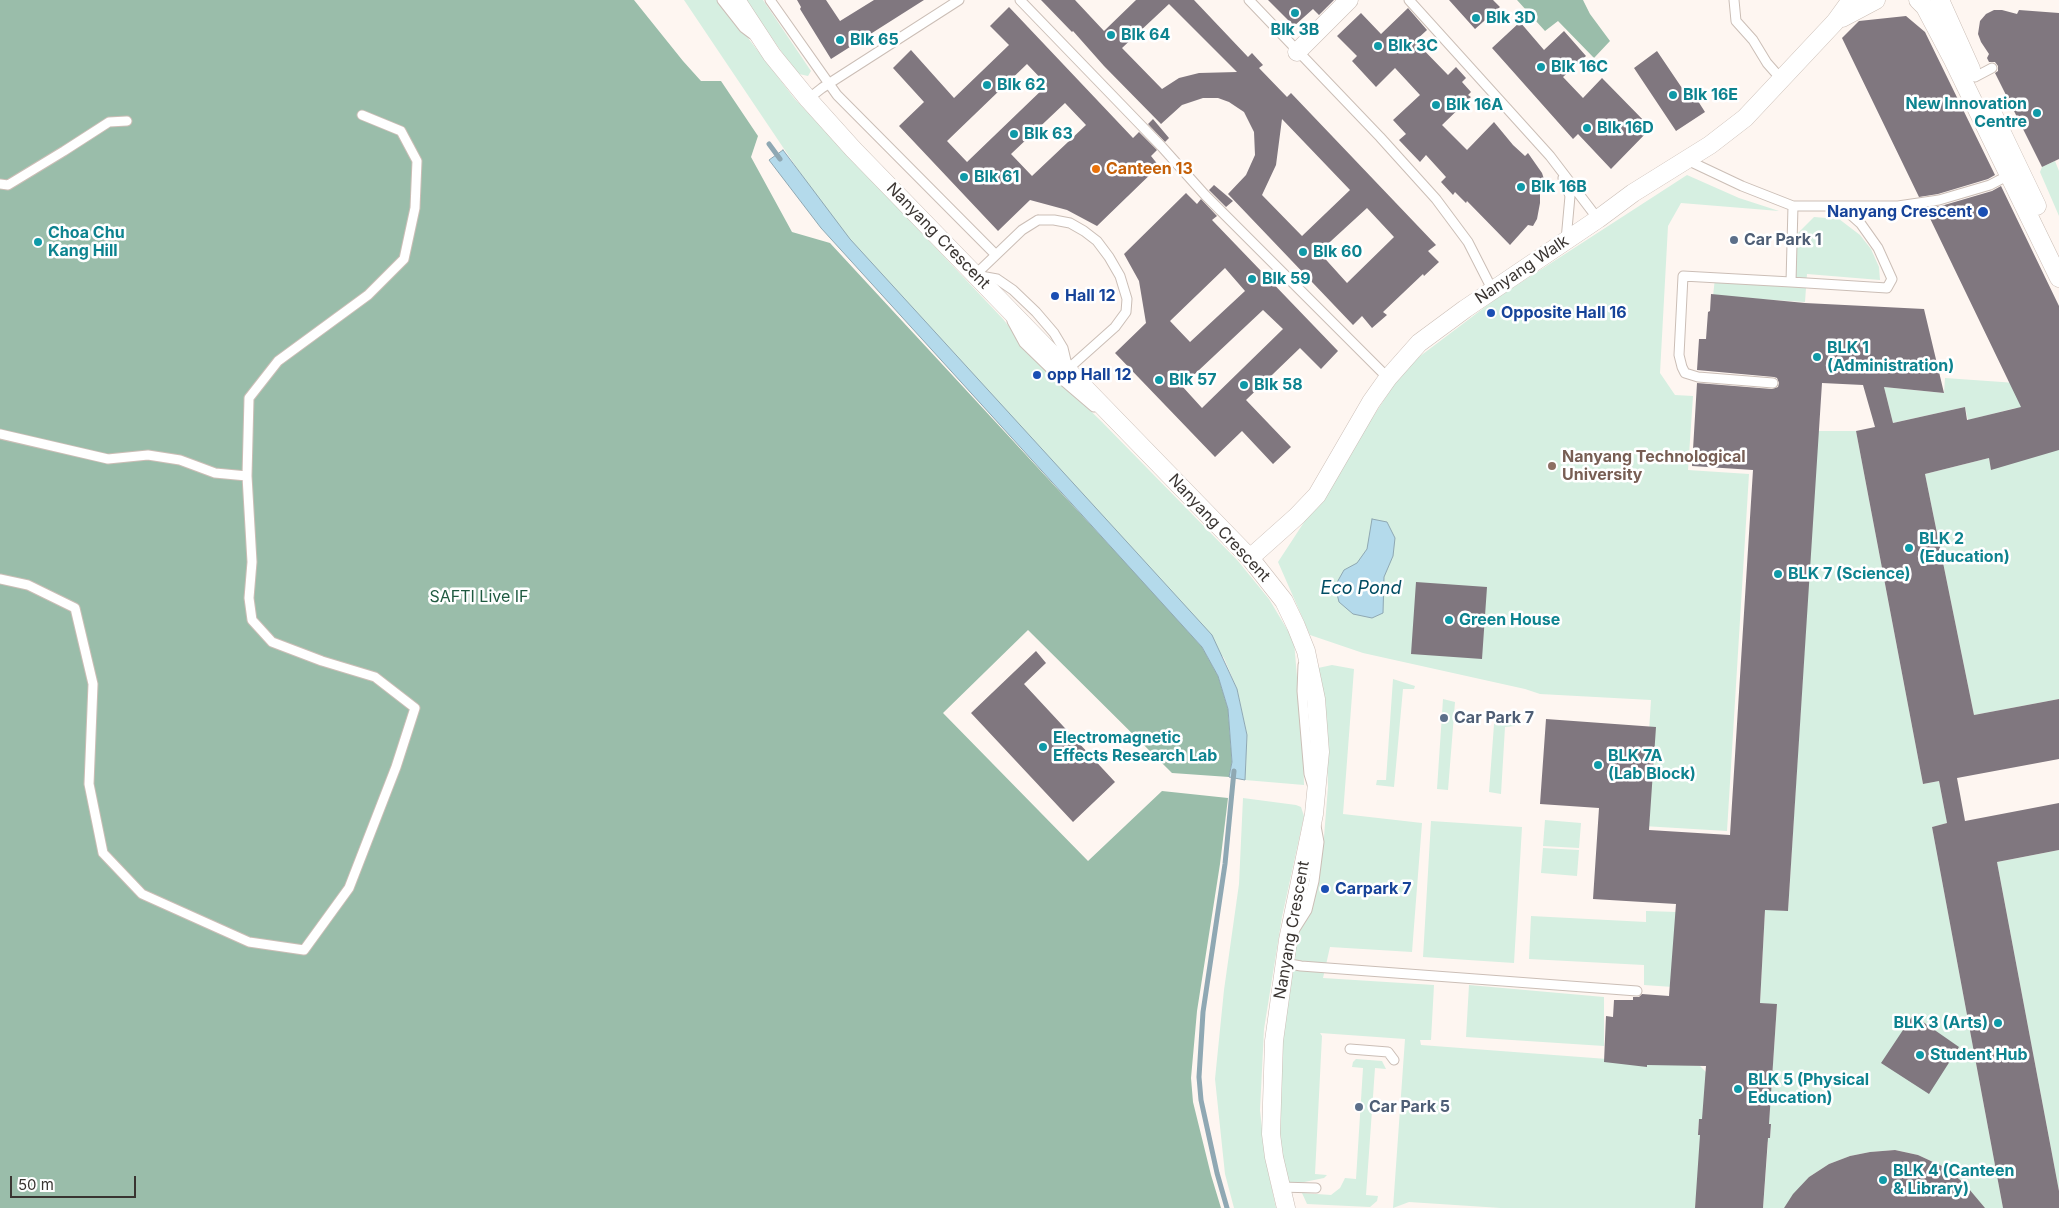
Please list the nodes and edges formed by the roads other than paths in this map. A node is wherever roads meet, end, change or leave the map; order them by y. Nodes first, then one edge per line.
1 (722, 0) edge
2 (736, 0) edge
3 (770, 0) edge
4 (959, 0) edge
5 (1020, 0) edge
6 (1249, 0) edge
7 (1349, 0) edge
8 (1409, 0) edge
9 (1734, 0) edge
10 (1851, 0) edge
11 (1876, 0) edge
12 (1918, 0) edge
13 (1940, 0) edge
14 (1835, 22) junction
15 (763, 41) junction
16 (1298, 52) junction
17 (1992, 68) dead end
18 (1975, 77) junction
19 (1782, 80) junction
20 (829, 83) junction
21 (808, 100) junction
22 (362, 115) dead end
23 (127, 121) dead end
24 (1550, 156) junction
25 (1687, 160) junction
26 (2009, 175) junction
27 (0, 184) edge
28 (1793, 206) junction
29 (1842, 207) junction
30 (1598, 219) junction
31 (1566, 240) junction
32 (2059, 251) edge
33 (995, 254) junction
34 (975, 275) junction
35 (2059, 278) edge
36 (1791, 282) junction
37 (1493, 291) junction
38 (1000, 300) junction
39 (1068, 369) junction
40 (1388, 378) junction
41 (1773, 383) dead end
42 (1116, 419) junction
43 (0, 434) edge
44 (247, 476) junction
45 (1250, 558) junction
46 (0, 579) edge
47 (1284, 964) junction
48 (1637, 991) dead end
49 (1350, 1048) dead end
50 (1394, 1060) dead end
51 (1280, 1187) junction
52 (1316, 1188) dead end
53 (1286, 1208) edge

1 - 15 lane
2 - 15 street, Nanyang Crescent
3 - 20 lane
4 - 20 lane
5 - 40 lane
6 - 16 lane
7 - 16 street
8 - 24 lane
9 - 19 lane
10 - 14 street, Nanyang Walk
11 - 14 street, Nanyang Walk
12 - 26 street
13 - 18 street
14 - 19 street, Nanyang Walk
15 - 21 street, Nanyang Crescent
16 - 37 lane
17 - 18 lane
18 - 32 street
19 - 25 street, Nanyang Walk
20 - 21 lane
20 - 33 lane
21 - 34 street, Nanyang Crescent
22 - 44 lane
23 - 27 lane
24 - 30 lane
24 - 31 lane
25 - 28 lane
25 - 30 street, Nanyang Walk
26 - 29 lane
26 - 35 street
28 - 29 lane
28 - 36 lane
29 - 36 lane
30 - 31 street, Nanyang Walk
31 - 37 street, Nanyang Walk
33 - 34 lane
33 - 39 lane
34 - 38 street, Nanyang Crescent
34 - 39 lane
36 - 41 lane
37 - 40 street, Nanyang Walk
38 - 39 street, Nanyang Crescent
38 - 42 lane
39 - 42 street, Nanyang Crescent
40 - 45 street, Nanyang Walk
42 - 45 street, Nanyang Crescent
43 - 44 lane
44 - 46 lane
45 - 47 street, Nanyang Crescent
47 - 48 lane
47 - 51 street, Nanyang Crescent
49 - 50 lane
51 - 52 lane
51 - 53 street, Nanyang Crescent

